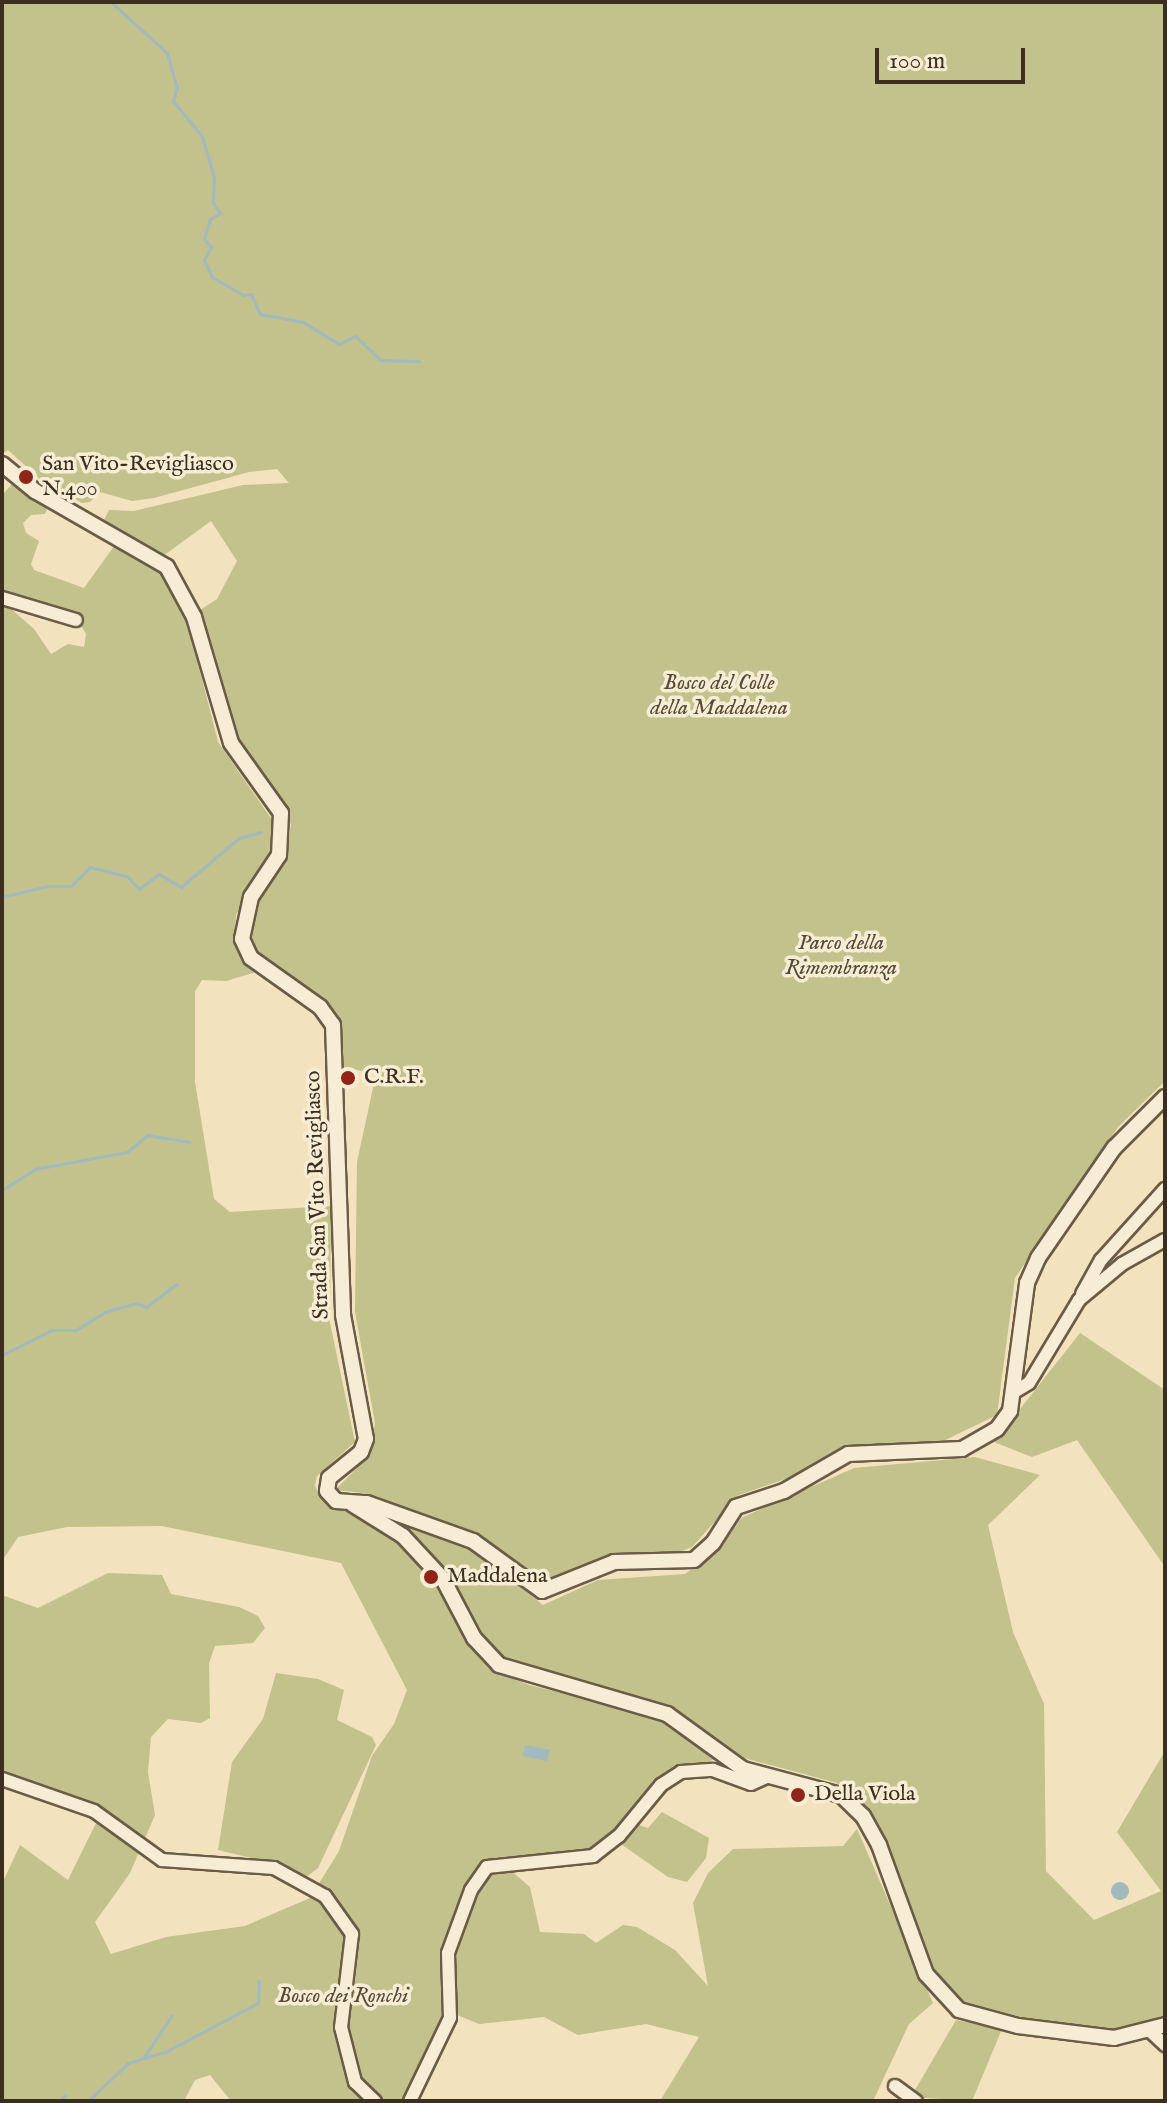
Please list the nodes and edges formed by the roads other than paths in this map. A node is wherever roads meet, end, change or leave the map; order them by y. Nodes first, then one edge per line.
1 (2, 464) edge
2 (2, 598) edge
3 (76, 620) dead end
4 (1165, 1097) edge
5 (1165, 1189) edge
6 (1165, 1240) edge
7 (1079, 1300) junction
8 (1014, 1392) junction
9 (352, 1504) junction
10 (769, 1776) junction
11 (2, 1779) edge
12 (1165, 2025) edge
13 (1150, 2031) junction
14 (1165, 2045) edge
15 (895, 2086) dead end
16 (375, 2101) edge
17 (410, 2101) edge
18 (916, 2101) edge

1 - 9 street, Strada San Vito Revigliasco
2 - 3 street
4 - 8 street
5 - 7 street
6 - 7 street
7 - 8 street
8 - 9 street
9 - 10 street, Strada San Vito Revigliasco
10 - 13 street, Strada San Vito Revigliasco
10 - 17 street
11 - 16 street
12 - 13 street, Strada San Vito Revigliasco
13 - 14 street
15 - 18 street

